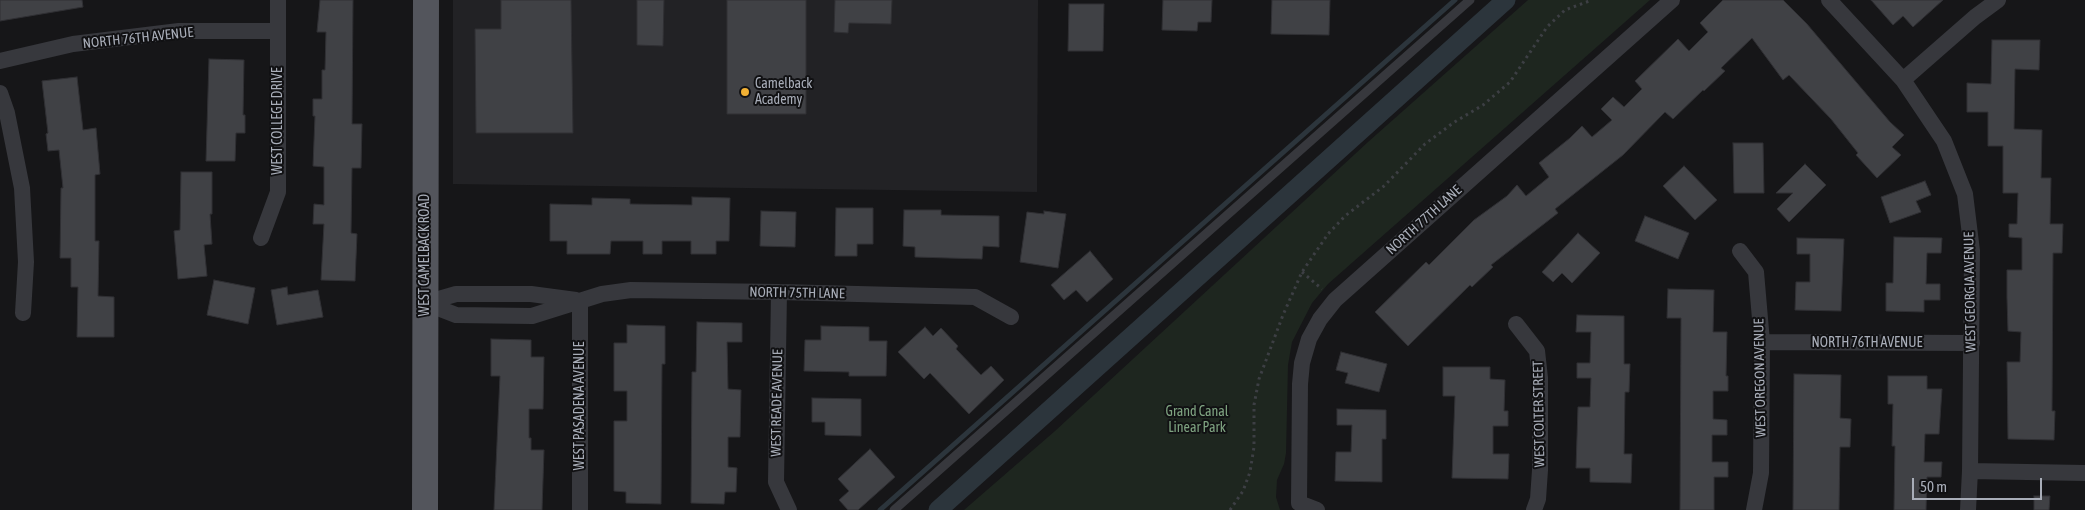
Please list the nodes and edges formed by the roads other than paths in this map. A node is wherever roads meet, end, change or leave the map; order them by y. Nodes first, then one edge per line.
1 (278, 0) edge
2 (426, 0) edge
3 (1470, 0) edge
4 (1672, 0) edge
5 (1829, 0) edge
6 (1998, 0) edge
7 (278, 31) junction
8 (0, 61) edge
9 (1903, 80) junction
10 (0, 93) edge
11 (261, 238) dead end
12 (1740, 251) dead end
13 (779, 292) junction
14 (580, 301) junction
15 (425, 303) junction
16 (23, 314) dead end
17 (1011, 317) dead end
18 (1516, 324) dead end
19 (1762, 342) junction
20 (1972, 343) junction
21 (1970, 471) junction
22 (2085, 473) edge
23 (425, 510) edge
24 (580, 510) edge
25 (789, 510) edge
26 (894, 510) edge
27 (1317, 510) edge
28 (1534, 510) edge
29 (1754, 510) edge
30 (1968, 510) edge

1 - 7 street, WEST COLLEGE DRIVE
2 - 15 main road, WEST CAMELBACK ROAD
3 - 26 lane
4 - 27 street, NORTH 77TH LANE
5 - 9 street, WEST GEORGIA AVENUE
6 - 9 street
7 - 8 street, NORTH 76TH AVENUE
7 - 11 street, WEST COLLEGE DRIVE
9 - 20 street, WEST GEORGIA AVENUE
10 - 16 street
12 - 19 street, WEST OREGON AVENUE
13 - 14 street, NORTH 75TH LANE
13 - 17 street, NORTH 75TH LANE
13 - 25 street, WEST READE AVENUE
14 - 15 street, NORTH 75TH LANE
14 - 24 street, WEST PASADENA AVENUE
15 - 23 main road, WEST CAMELBACK ROAD
18 - 28 street, WEST COLTER STREET
19 - 20 street, NORTH 76TH AVENUE
19 - 29 street, WEST OREGON AVENUE
20 - 21 street, WEST GEORGIA AVENUE
21 - 22 street
21 - 30 street, WEST GEORGIA AVENUE

